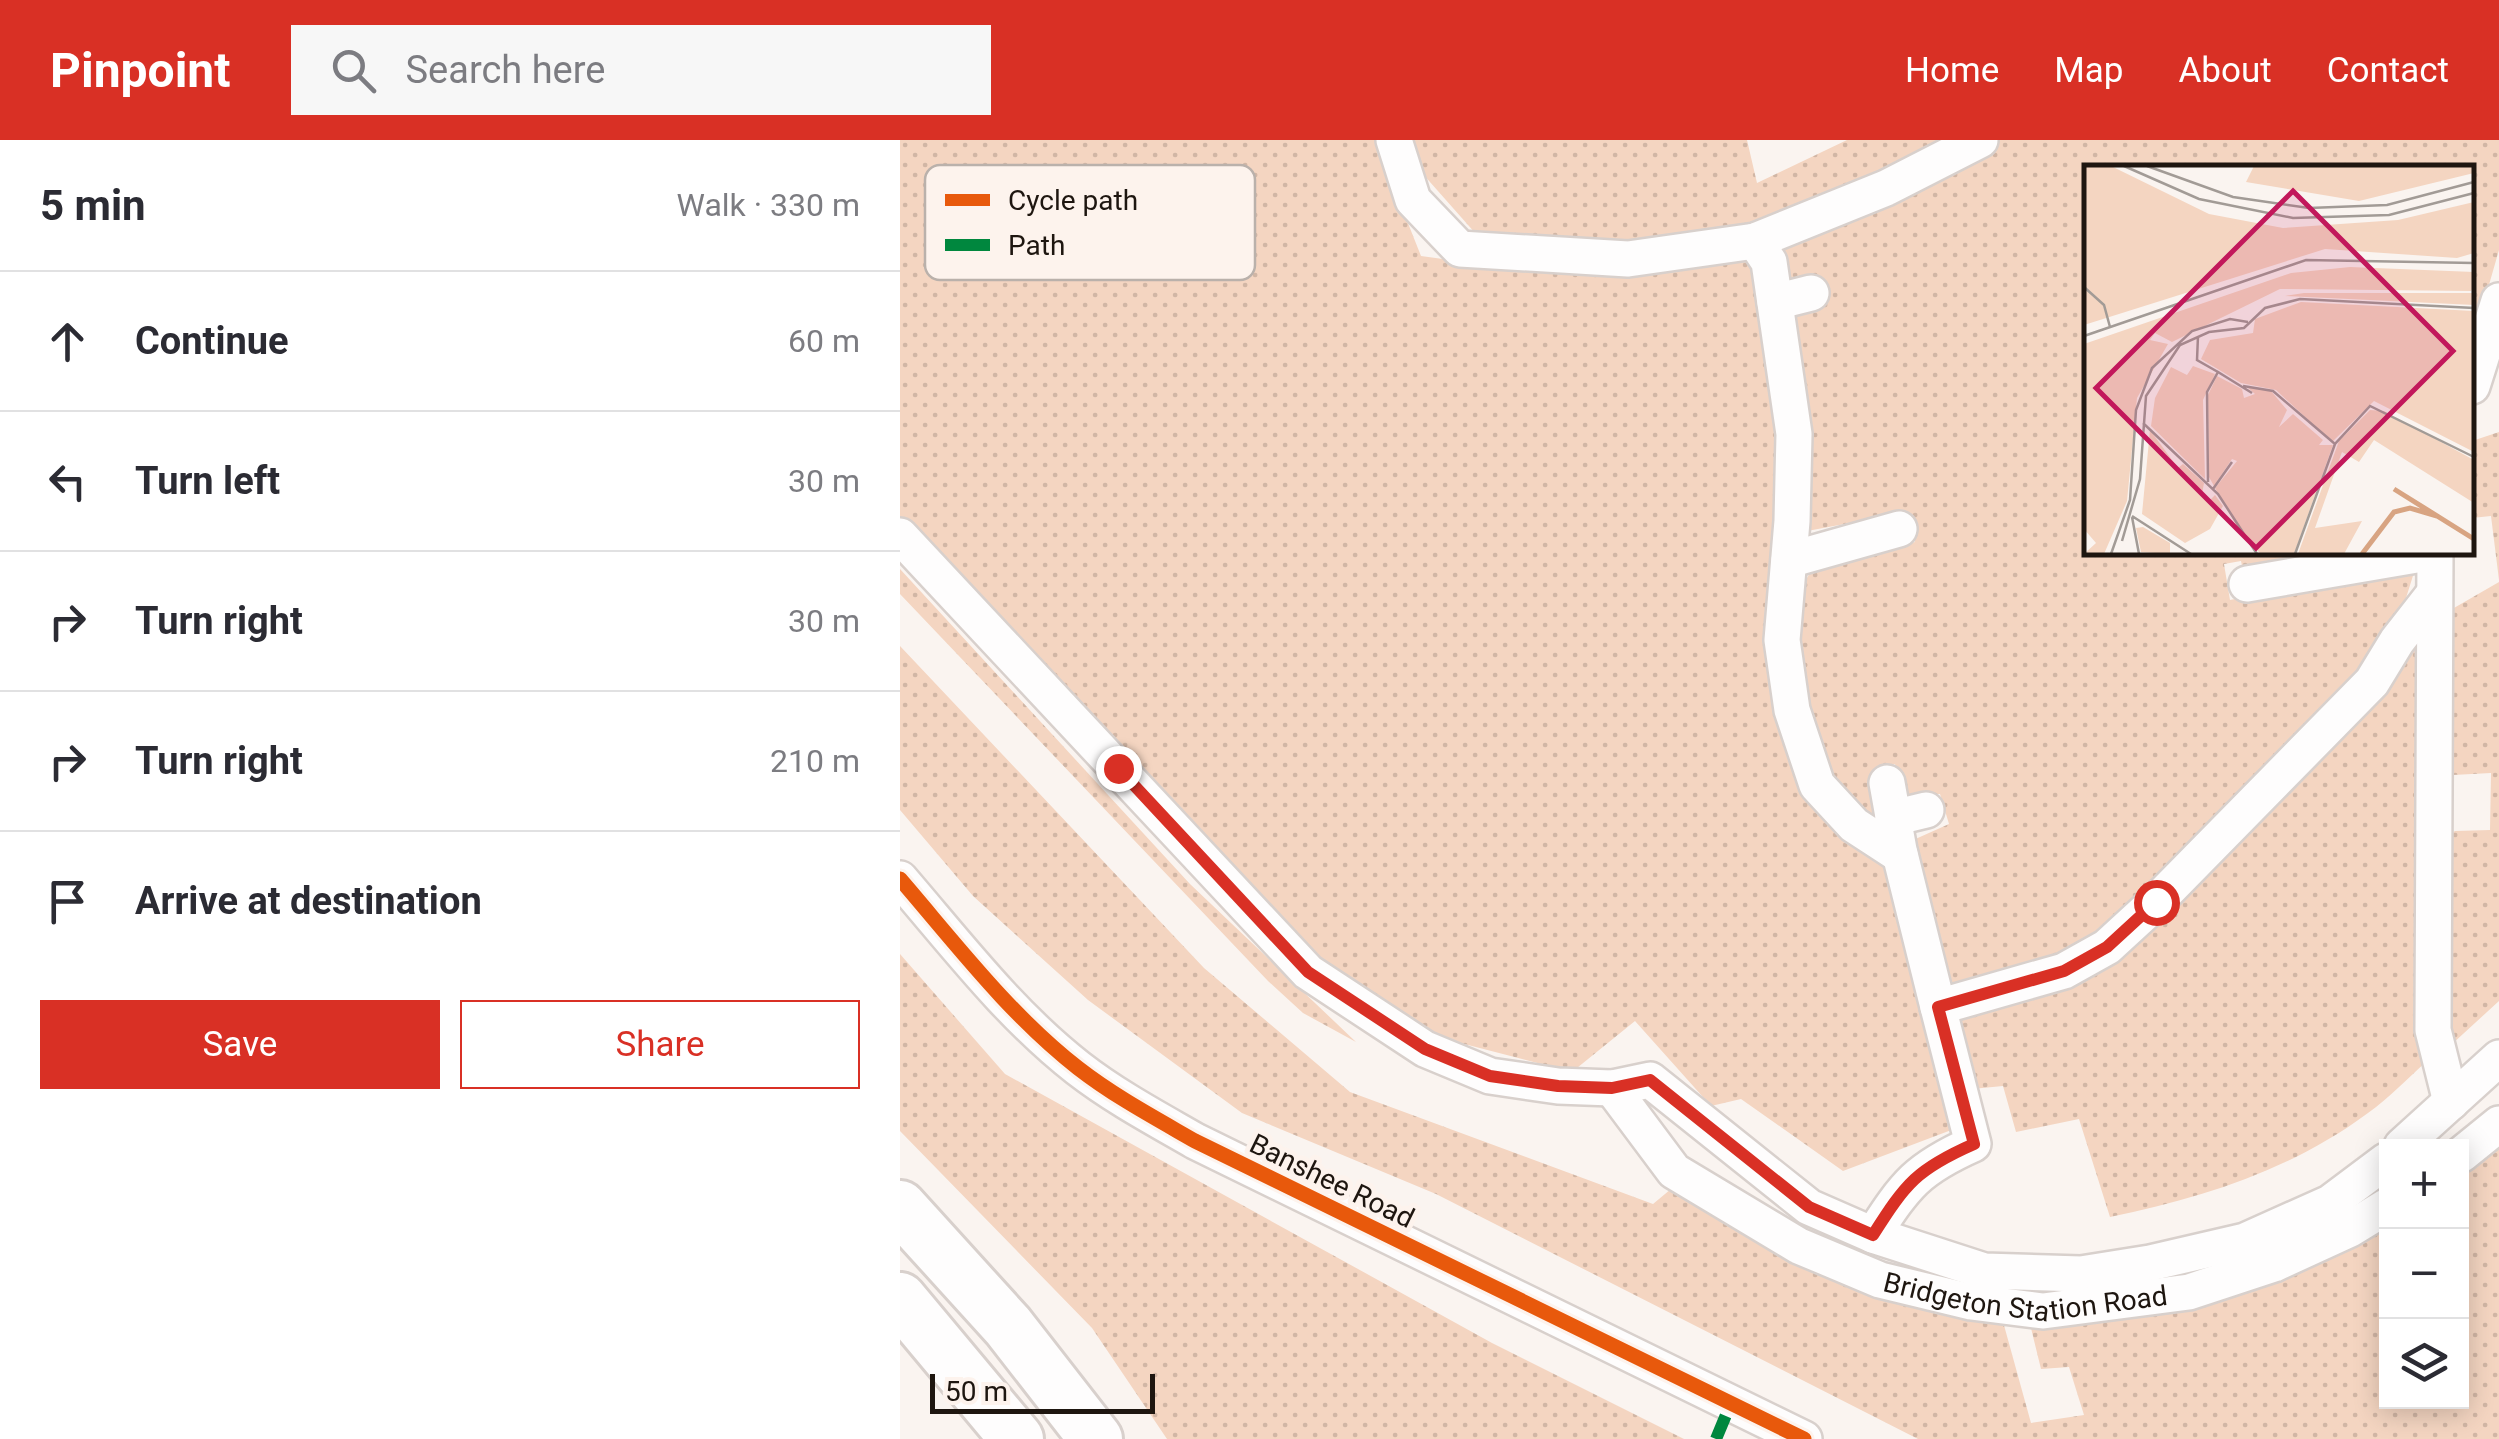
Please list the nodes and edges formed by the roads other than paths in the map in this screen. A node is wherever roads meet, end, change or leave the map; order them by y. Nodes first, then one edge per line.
1 (1394, 140) edge
2 (1980, 140) edge
3 (1755, 241) junction
4 (1811, 294) dead end
5 (1775, 302) junction
6 (2499, 302) edge
7 (2474, 380) edge
8 (1899, 529) dead end
9 (900, 536) edge
10 (2416, 555) edge
11 (2434, 555) edge
12 (1789, 560) junction
13 (2247, 584) dead end
14 (2433, 595) junction
15 (1902, 804) dead end
16 (1900, 855) junction
17 (900, 880) edge
18 (1938, 1007) junction
19 (2499, 1058) edge
20 (1612, 1088) junction
21 (2451, 1102) junction
22 (2499, 1124) edge
23 (2410, 1139) edge
24 (2469, 1148) edge
25 (2379, 1166) edge
26 (900, 1206) edge
27 (2379, 1211) edge
28 (1873, 1235) junction
29 (900, 1299) edge
30 (1017, 1439) edge
31 (1096, 1439) edge
32 (1804, 1439) edge

1 - 3 street
2 - 3 street
3 - 5 street
4 - 5 street
5 - 12 street
6 - 7 street
8 - 12 street
9 - 20 street
10 - 13 street
11 - 14 street
12 - 16 street
14 - 18 street
14 - 21 street
15 - 16 street
16 - 18 street
17 - 32 street, Banshee Road
18 - 28 street
19 - 21 street
20 - 27 street, Bridgeton Station Road
20 - 28 street
21 - 23 street
22 - 24 street
25 - 28 street
26 - 31 highway
29 - 30 highway

